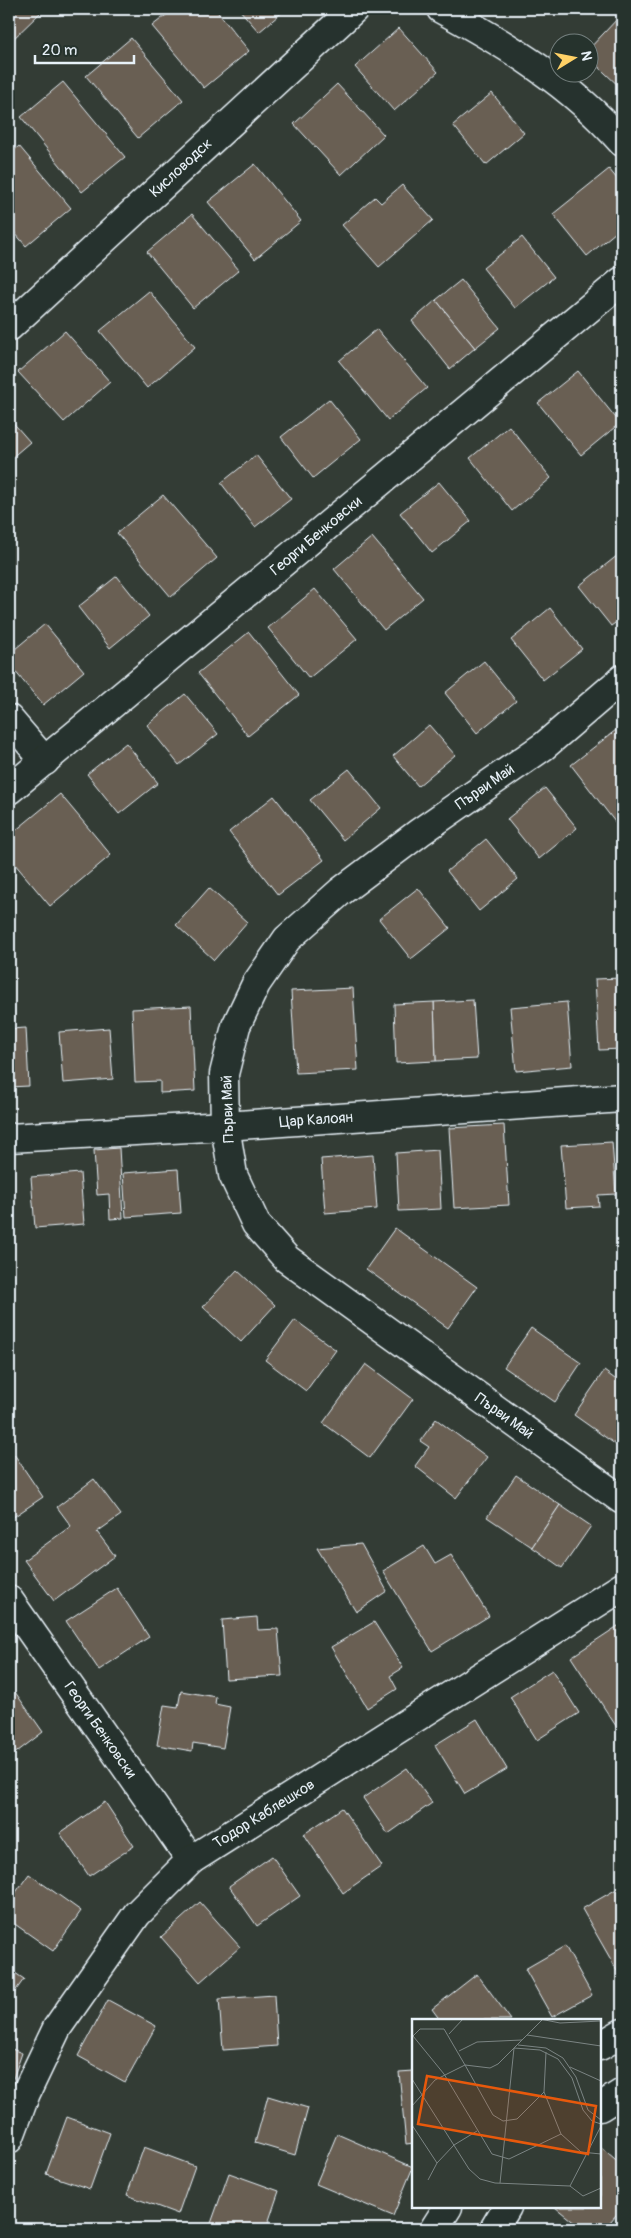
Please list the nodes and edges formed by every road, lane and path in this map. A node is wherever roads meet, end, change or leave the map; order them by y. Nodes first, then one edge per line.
1 (354, 9) edge
2 (441, 9) edge
3 (622, 142) edge
4 (622, 281) edge
5 (9, 327) edge
6 (622, 679) edge
7 (9, 719) edge
8 (45, 761) junction
9 (9, 790) edge
10 (622, 1098) edge
11 (225, 1126) junction
12 (9, 1138) edge
13 (622, 1500) edge
14 (622, 1587) edge
15 (9, 1600) edge
16 (192, 1860) junction
17 (622, 2033) edge
18 (601, 2045) edge
19 (622, 2093) edge
20 (601, 2106) edge
21 (9, 2139) edge
22 (447, 2208) edge
23 (506, 2208) edge
24 (434, 2229) edge
25 (494, 2229) edge

1 - 5 street, Кисловодск
2 - 3 street
4 - 8 street, Георги Бенковски
6 - 11 street, Първи Май
7 - 8 street
8 - 9 street, Георги Бенковски
10 - 11 street, Цар Калоян
11 - 12 street, Цар Калоян
11 - 13 street, Първи Май
14 - 16 street, Тодор Каблешков
15 - 16 street, Георги Бенковски
16 - 21 street, Тодор Каблешков
17 - 18 street
19 - 20 street
22 - 24 street
23 - 25 street

